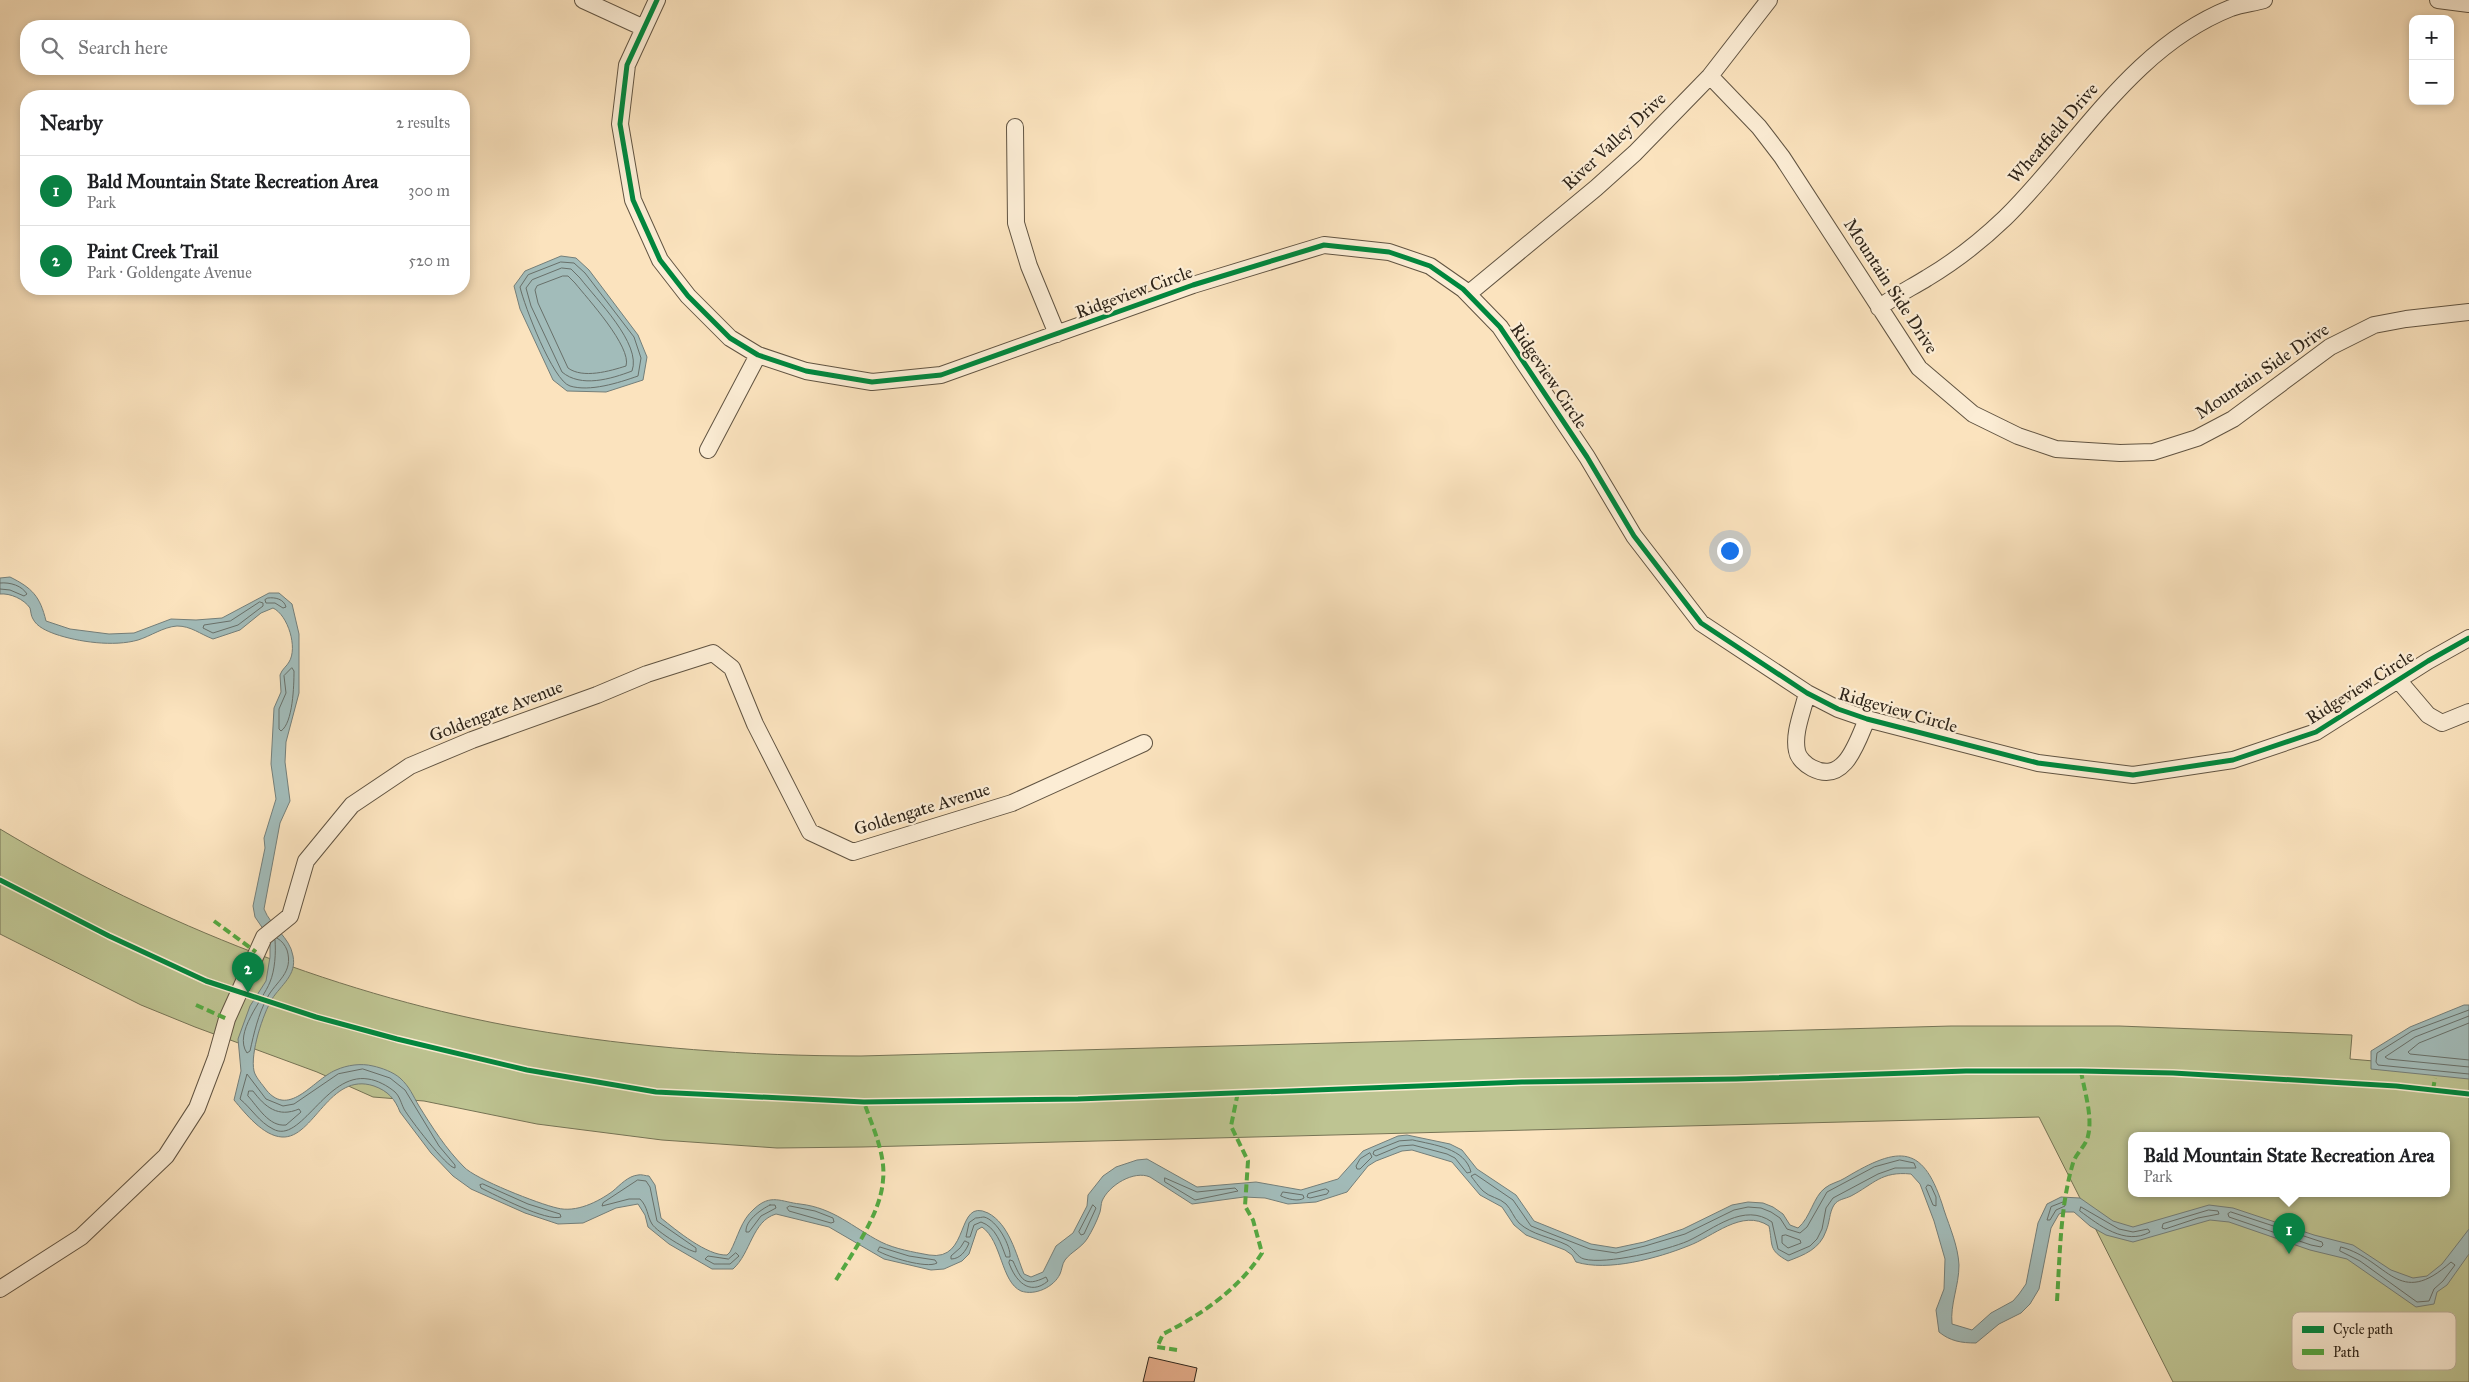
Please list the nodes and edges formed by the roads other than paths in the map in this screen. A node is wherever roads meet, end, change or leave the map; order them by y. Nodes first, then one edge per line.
1 (583, 0) edge
2 (657, 0) edge
3 (1769, 0) edge
4 (2264, 0) edge
5 (2438, 0) edge
6 (2469, 4) edge
7 (644, 28) junction
8 (1710, 76) junction
9 (1015, 127) dead end
10 (1468, 294) junction
11 (1879, 308) junction
12 (2469, 312) edge
13 (1057, 334) junction
14 (758, 356) junction
15 (708, 450) dead end
16 (2467, 644) edge
17 (2399, 681) junction
18 (1807, 693) junction
19 (2469, 712) edge
20 (1867, 719) junction
21 (1144, 743) dead end
22 (0, 1288) edge

1 - 7 street
2 - 7 street, Ridgeview Circle
3 - 8 street, River Valley Drive
4 - 11 street, Wheatfield Drive
5 - 6 street
7 - 14 street, Ridgeview Circle
8 - 10 street, River Valley Drive
8 - 11 street, Mountain Side Drive
9 - 13 street
10 - 13 street, Ridgeview Circle
10 - 18 street, Ridgeview Circle
11 - 12 street, Mountain Side Drive
13 - 14 street, Ridgeview Circle
14 - 15 street
16 - 17 street, Ridgeview Circle
17 - 19 street, Ridgeview Circle
17 - 20 street, Ridgeview Circle
18 - 20 street, Ridgeview Circle
18 - 20 street, Ridgeview Circle
21 - 22 street, Goldengate Avenue

